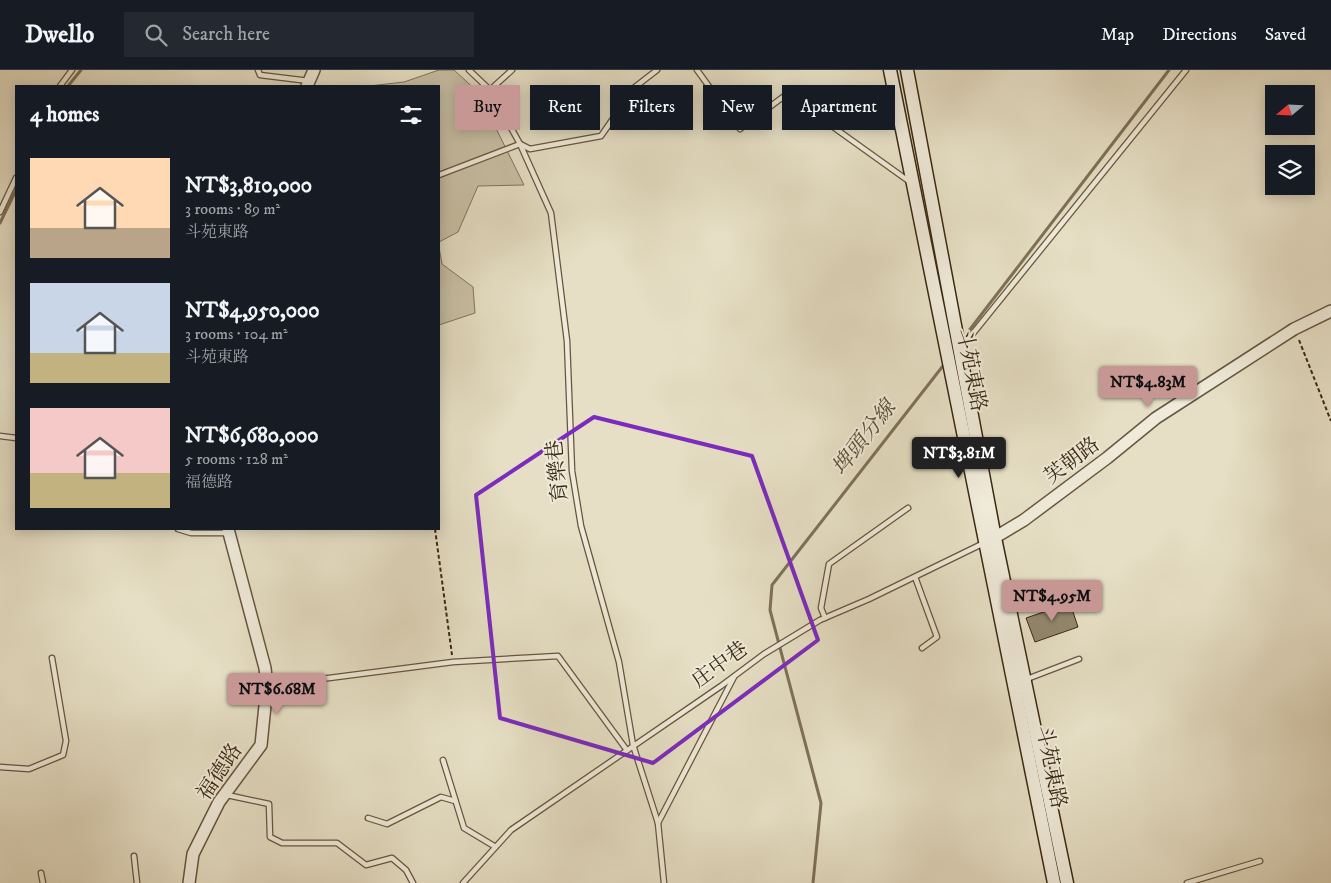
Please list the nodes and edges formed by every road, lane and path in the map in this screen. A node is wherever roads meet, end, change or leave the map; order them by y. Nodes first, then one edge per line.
1 (72, 70) edge
2 (258, 70) edge
3 (469, 70) edge
4 (512, 70) edge
5 (657, 70) edge
6 (698, 70) edge
7 (890, 70) edge
8 (907, 70) edge
9 (1186, 70) edge
10 (310, 79) edge
11 (61, 85) edge
12 (485, 85) edge
13 (496, 85) edge
14 (512, 130) edge
15 (520, 144) junction
16 (440, 175) edge
17 (15, 180) edge
18 (913, 184) junction
19 (0, 212) edge
20 (1331, 311) edge
21 (1294, 329) junction
22 (960, 349) junction
23 (950, 364) junction
24 (1331, 421) edge
25 (0, 436) edge
26 (15, 438) edge
27 (908, 508) dead end
28 (181, 530) edge
29 (435, 530) edge
30 (228, 531) edge
31 (990, 540) junction
32 (915, 577) junction
33 (825, 618) junction
34 (922, 648) dead end
35 (52, 658) dead end
36 (1079, 659) dead end
37 (452, 662) junction
38 (1016, 665) junction
39 (735, 676) junction
40 (1025, 680) junction
41 (268, 686) junction
42 (633, 745) junction
43 (626, 749) junction
44 (443, 760) dead end
45 (0, 767) edge
46 (224, 794) junction
47 (455, 801) junction
48 (368, 818) dead end
49 (658, 823) junction
50 (1051, 835) junction
51 (494, 846) junction
52 (134, 856) dead end
53 (1260, 861) dead end
54 (41, 873) dead end
55 (43, 883) edge
56 (138, 883) edge
57 (189, 883) edge
58 (413, 883) edge
59 (463, 883) edge
60 (664, 883) edge
61 (1054, 883) edge
62 (1067, 883) edge
63 (1187, 883) edge

1 - 11 lane
2 - 10 lane
3 - 12 lane, 育樂巷
4 - 13 lane
5 - 15 lane
6 - 18 lane
7 - 18 main road, 斗苑東路
8 - 22 main road, 斗苑東路
9 - 22 lane
14 - 15 lane, 育樂巷
15 - 16 lane
15 - 42 lane, 育樂巷
17 - 19 lane
18 - 23 main road, 斗苑東路
20 - 21 street, 芙朝路
21 - 24 path
21 - 31 street, 芙朝路
22 - 23 lane
22 - 31 main road, 斗苑東路
23 - 31 main road, 斗苑東路
25 - 26 lane
27 - 33 lane
28 - 30 lane
29 - 37 path
30 - 41 street, 福德路
31 - 32 lane, 庄中巷
31 - 38 main road, 斗苑東路
32 - 33 lane, 庄中巷
32 - 34 lane
33 - 39 lane, 庄中巷
35 - 45 lane
36 - 40 lane
37 - 41 lane
37 - 43 lane
38 - 40 main road, 斗苑東路
38 - 50 main road, 斗苑東路
39 - 42 lane, 庄中巷
39 - 49 lane
40 - 50 main road, 斗苑東路
41 - 46 street, 福德路
42 - 43 lane, 庄中巷
42 - 49 lane, 育樂巷
43 - 51 lane, 庄中巷
44 - 47 lane
46 - 57 street, 福德路
46 - 58 lane
47 - 48 lane
47 - 51 lane
49 - 60 lane, 育樂巷
50 - 61 main road, 斗苑東路
50 - 62 main road, 斗苑東路
51 - 59 lane, 庄中巷
52 - 56 lane
53 - 63 lane
54 - 55 lane

